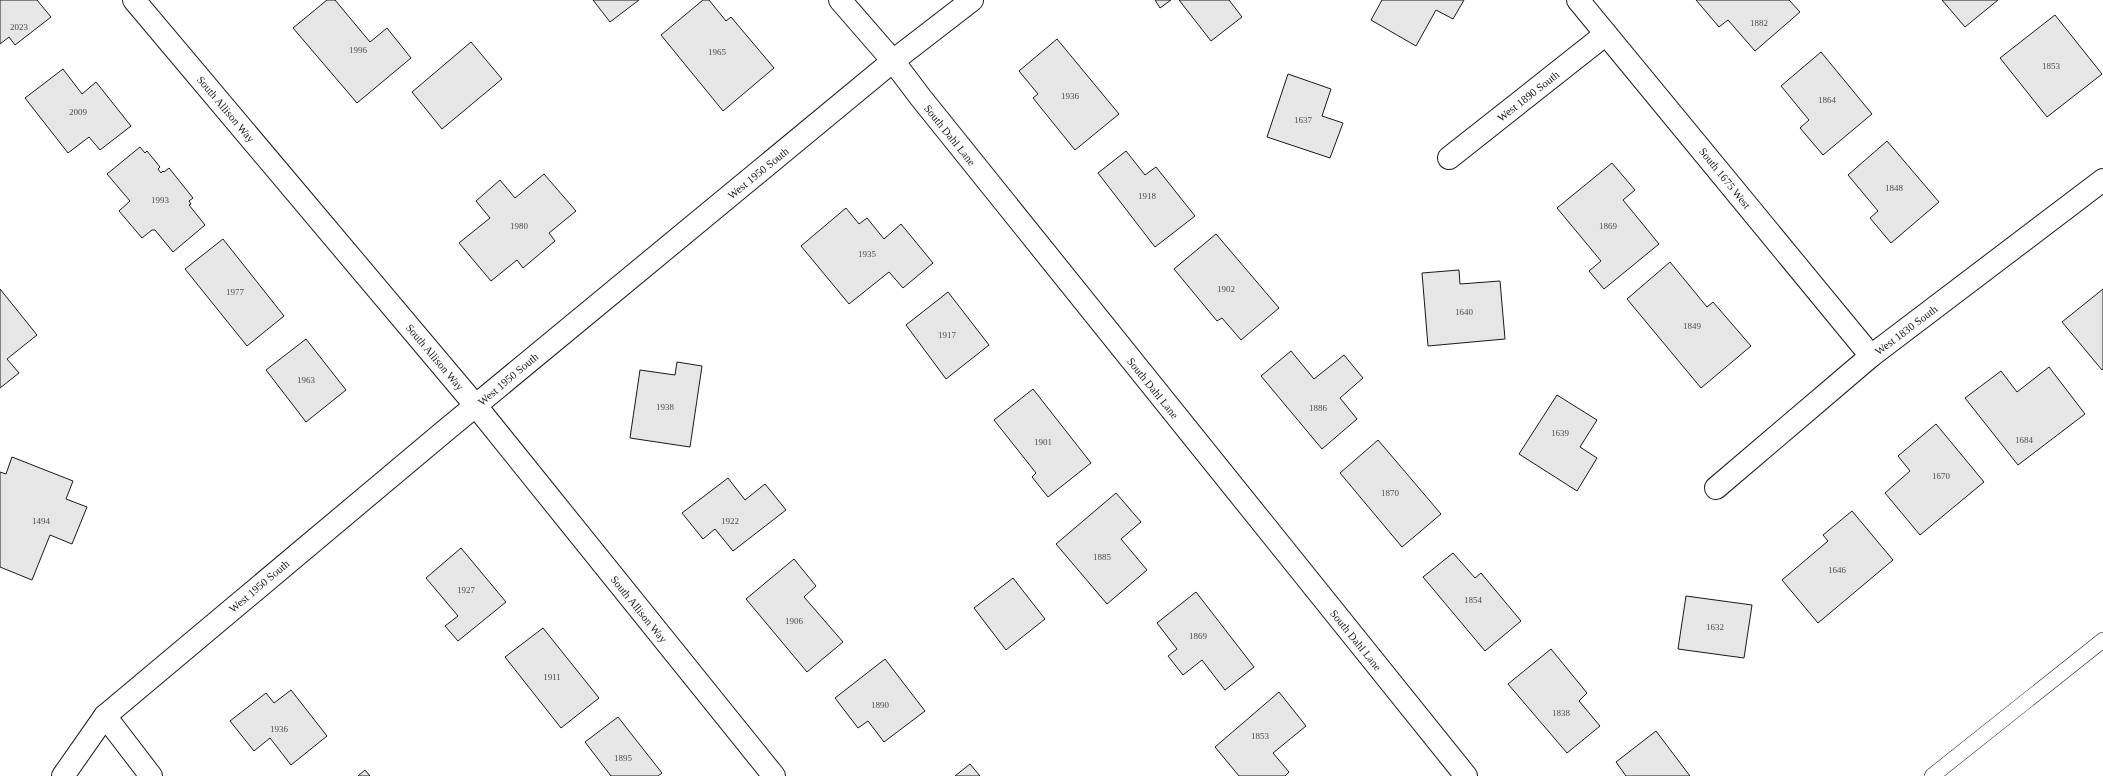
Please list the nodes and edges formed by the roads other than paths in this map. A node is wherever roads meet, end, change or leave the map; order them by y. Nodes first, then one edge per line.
1 (134, 0) edge
2 (840, 0) edge
3 (972, 0) edge
4 (1578, 0) edge
5 (1606, 34) junction
6 (894, 61) junction
7 (1449, 158) dead end
8 (2103, 180) edge
9 (1871, 356) junction
10 (476, 406) junction
11 (1716, 488) dead end
12 (2103, 640) edge
13 (105, 716) junction
14 (62, 776) edge
15 (151, 776) edge
16 (774, 776) edge
17 (1466, 776) edge
18 (1932, 776) edge

1 - 10 street, South Allison Way
2 - 6 street, South Dahl Lane
3 - 6 street, West 1950 South
4 - 5 street, South 1675 West
5 - 7 street, West 1890 South
5 - 9 street, South 1675 West
6 - 10 street, West 1950 South
6 - 17 street, South Dahl Lane
8 - 9 street, West 1830 South
9 - 11 street, West 1830 South
10 - 13 street, West 1950 South
10 - 16 street, South Allison Way
12 - 18 lane
13 - 14 street, West 1950 South
13 - 15 street

